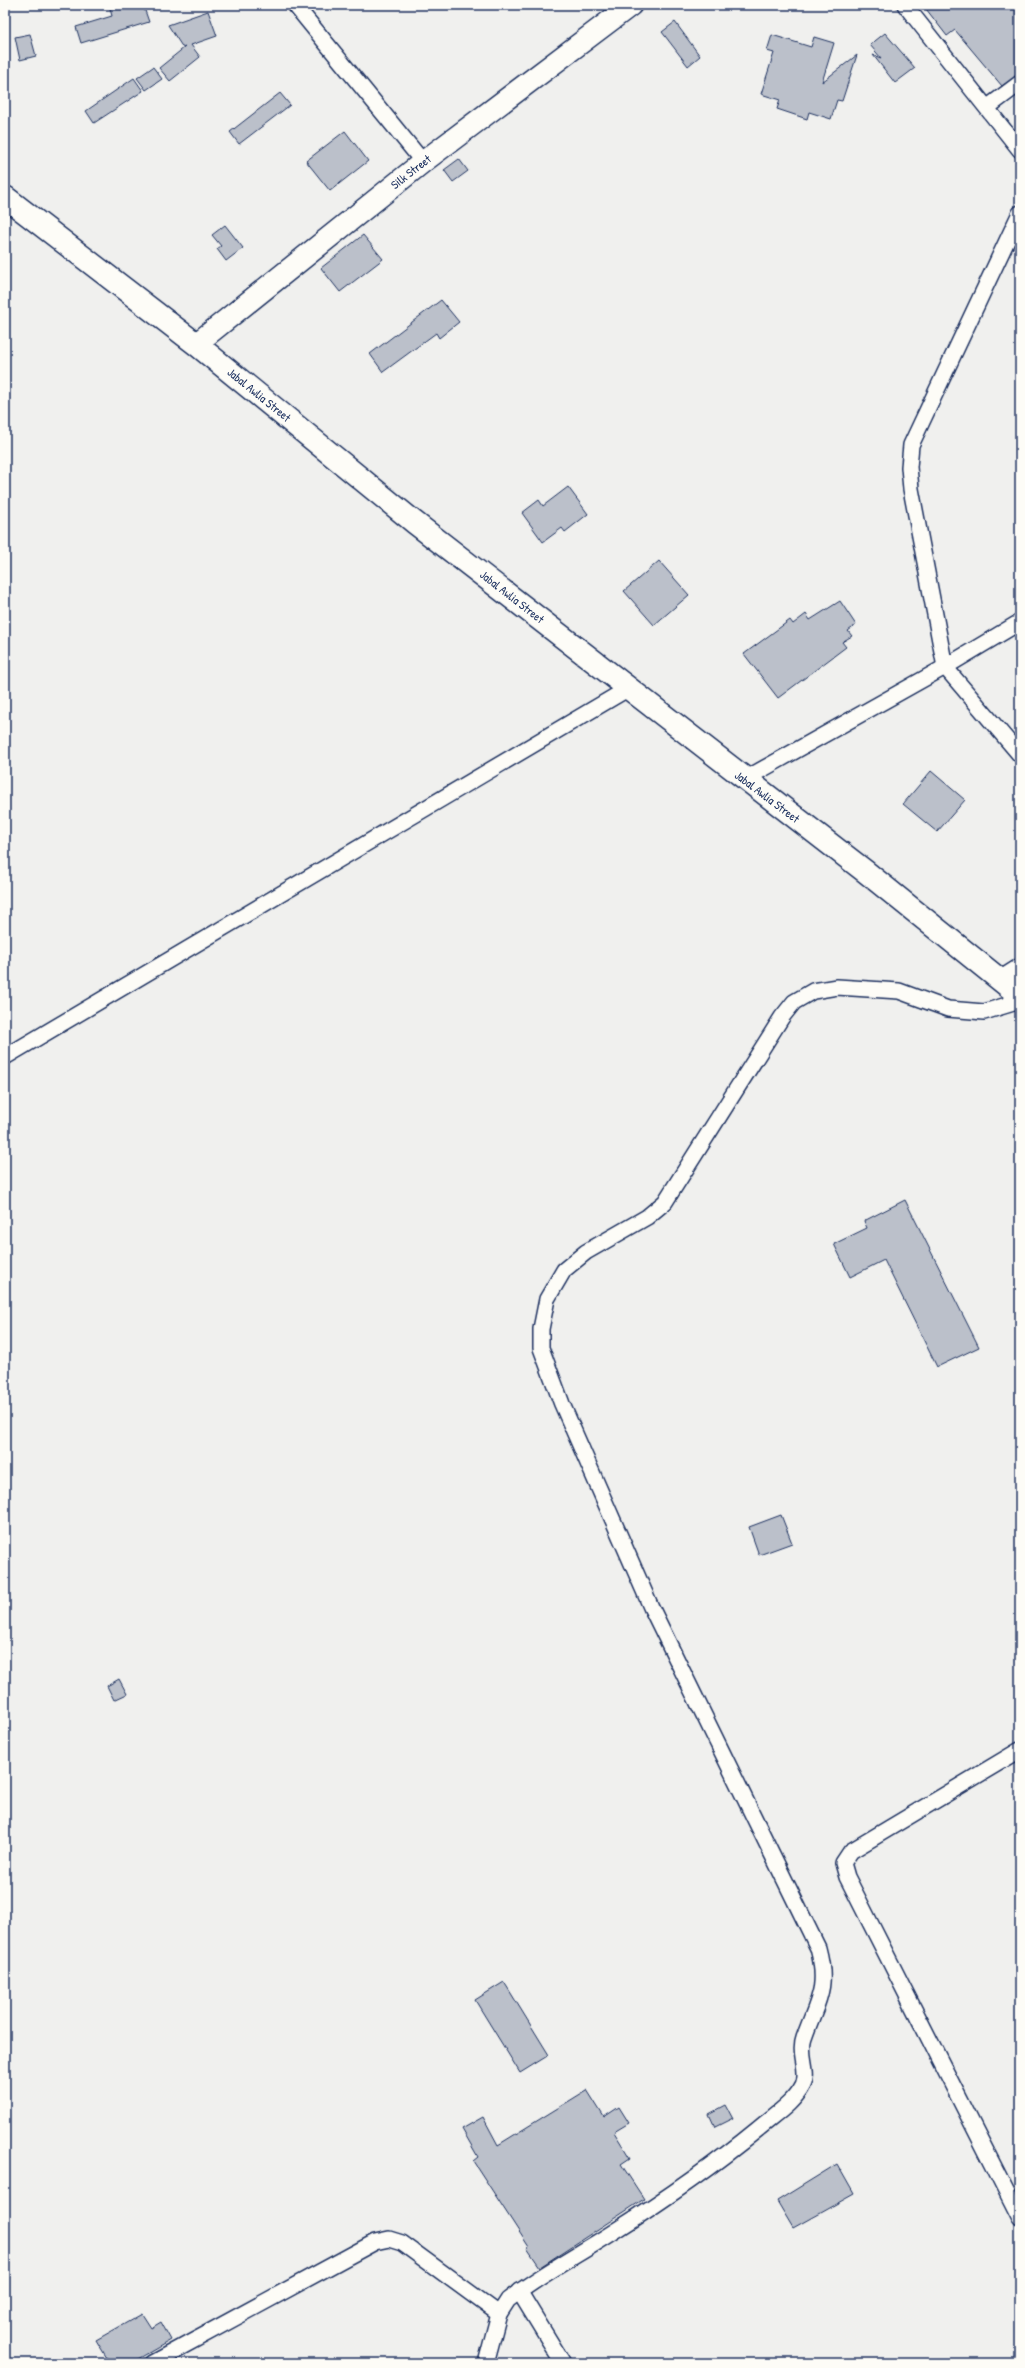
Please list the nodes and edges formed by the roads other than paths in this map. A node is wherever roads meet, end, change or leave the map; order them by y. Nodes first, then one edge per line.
1 (295, 5) edge
2 (631, 5) edge
3 (905, 5) edge
4 (1020, 83) edge
5 (988, 108) junction
6 (1020, 150) edge
7 (422, 162) junction
8 (5, 197) edge
9 (1020, 213) edge
10 (196, 344) junction
11 (1020, 622) edge
12 (945, 667) junction
13 (629, 688) junction
14 (1020, 755) edge
15 (744, 779) junction
16 (1020, 966) edge
17 (998, 980) junction
18 (1020, 996) edge
19 (1020, 1001) edge
20 (5, 1057) edge
21 (1020, 1750) edge
22 (1020, 2218) edge
23 (519, 2291) junction
24 (499, 2314) junction
25 (152, 2363) edge
26 (486, 2363) edge
27 (563, 2363) edge

1 - 7 street
2 - 7 street, Silk Street
3 - 5 street
4 - 5 street
5 - 6 street
7 - 10 street, Silk Street
8 - 10 highway, Jabal Awlia Street
9 - 12 street
10 - 13 highway, Jabal Awlia Street
11 - 12 street
12 - 14 street
12 - 15 street
13 - 15 highway, Jabal Awlia Street
13 - 20 street
15 - 17 highway, Jabal Awlia Street
16 - 17 street
17 - 18 highway, Jabal Awlia Street
19 - 23 street
21 - 22 street
23 - 24 street
23 - 27 street
24 - 25 street
24 - 26 street

